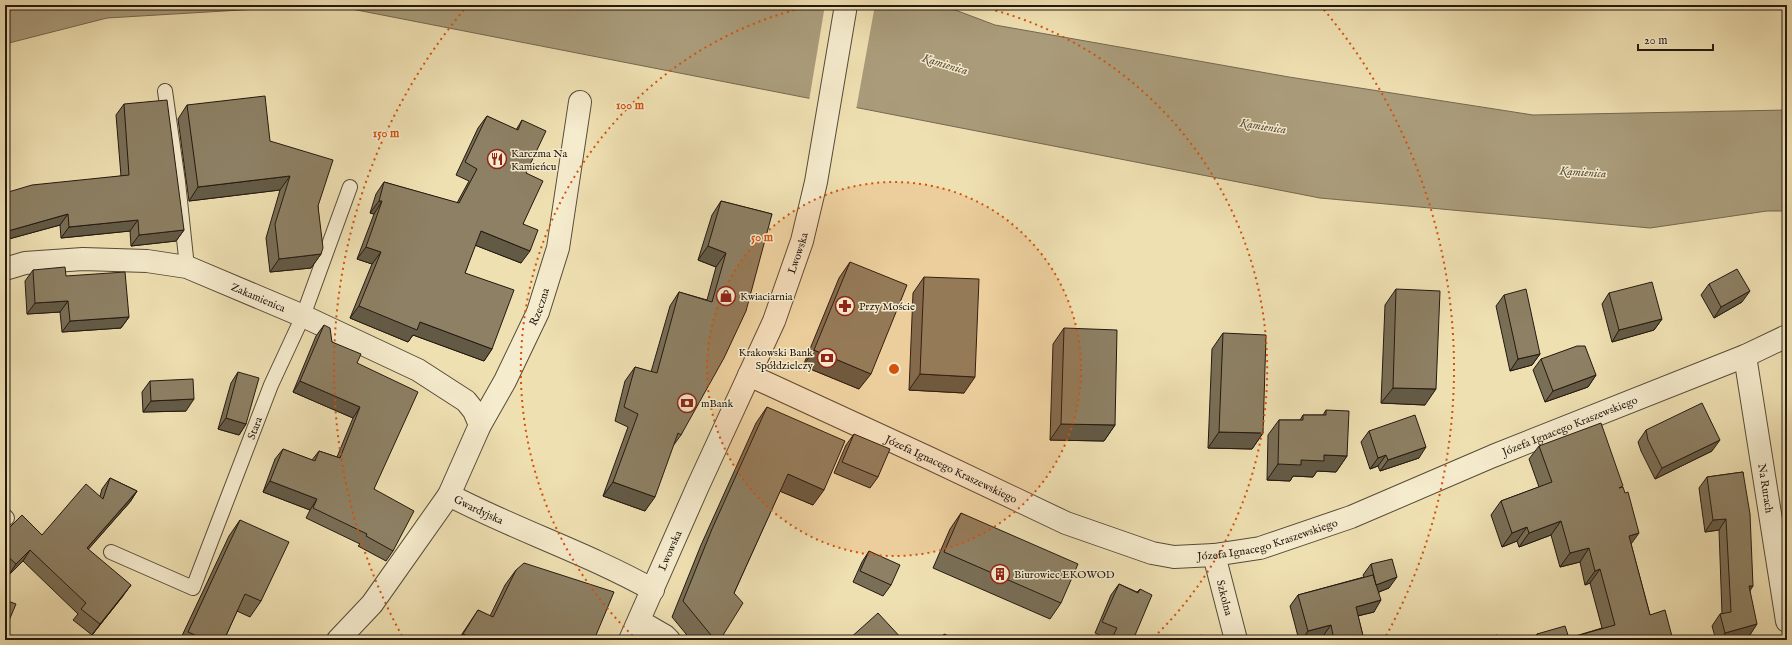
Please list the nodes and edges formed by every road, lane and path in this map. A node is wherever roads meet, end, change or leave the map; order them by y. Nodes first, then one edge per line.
1 (846, 5) edge
2 (165, 91) dead end
3 (580, 102) dead end
4 (350, 186) dead end
5 (187, 267) junction
6 (5, 269) edge
7 (303, 316) junction
8 (1787, 336) edge
9 (1745, 356) junction
10 (749, 375) junction
11 (480, 425) junction
12 (449, 495) junction
13 (111, 552) dead end
14 (1214, 555) junction
15 (653, 590) junction
16 (1787, 621) edge
17 (635, 631) edge
18 (346, 637) edge
19 (669, 640) edge
20 (1236, 640) edge

1 - 10 street, Lwowska
2 - 5 lane
3 - 11 street, Rzeczna
4 - 7 lane, Stara
5 - 6 street, Zakamienica
5 - 7 street, Zakamienica
7 - 11 street, Zakamienica
7 - 13 lane, Stara
8 - 9 street, Józefa Ignacego Kraszewskiego
9 - 14 street, Józefa Ignacego Kraszewskiego
9 - 16 street, Na Rurach
10 - 14 street, Józefa Ignacego Kraszewskiego
10 - 15 street, Lwowska
11 - 12 street, Rzeczna
12 - 15 street, Gwardyjska
12 - 18 street, Gwardyjska
14 - 20 street, Szkolna
15 - 17 street, Lwowska
17 - 19 street

